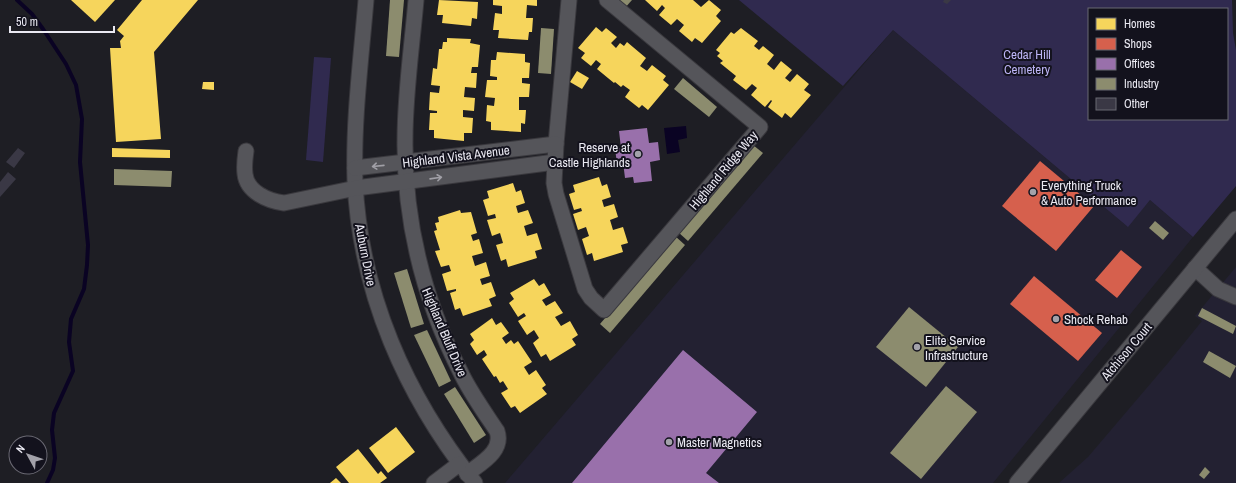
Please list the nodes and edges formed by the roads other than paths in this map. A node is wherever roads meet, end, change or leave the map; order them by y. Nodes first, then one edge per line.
1 (366, 0) edge
2 (416, 0) edge
3 (569, 0) edge
4 (607, 0) edge
5 (556, 144) junction
6 (246, 151) dead end
7 (555, 162) junction
8 (405, 163) junction
9 (355, 168) junction
10 (406, 182) junction
11 (356, 188) junction
12 (1236, 219) edge
13 (1195, 268) junction
14 (1236, 296) edge
15 (467, 473) edge
16 (434, 483) edge
17 (1017, 483) edge

1 - 9 street, Auburn Drive
2 - 8 street, Highland Bluff Drive
3 - 5 street
4 - 7 street, Highland Ridge Way
5 - 7 street
5 - 8 street, Highland Vista Avenue
6 - 11 street, Highland Vista Avenue
10 -> 7 street, Highland Vista Avenue
8 -> 9 street, Highland Vista Avenue
8 - 10 street, Highland Bluff Drive
9 - 11 street, Auburn Drive
10 - 11 street, Highland Vista Avenue
10 - 15 street, Highland Bluff Drive
11 - 15 street, Auburn Drive
12 - 13 street, Atchison Court
13 - 14 street
13 - 17 street, Atchison Court
15 - 16 street

